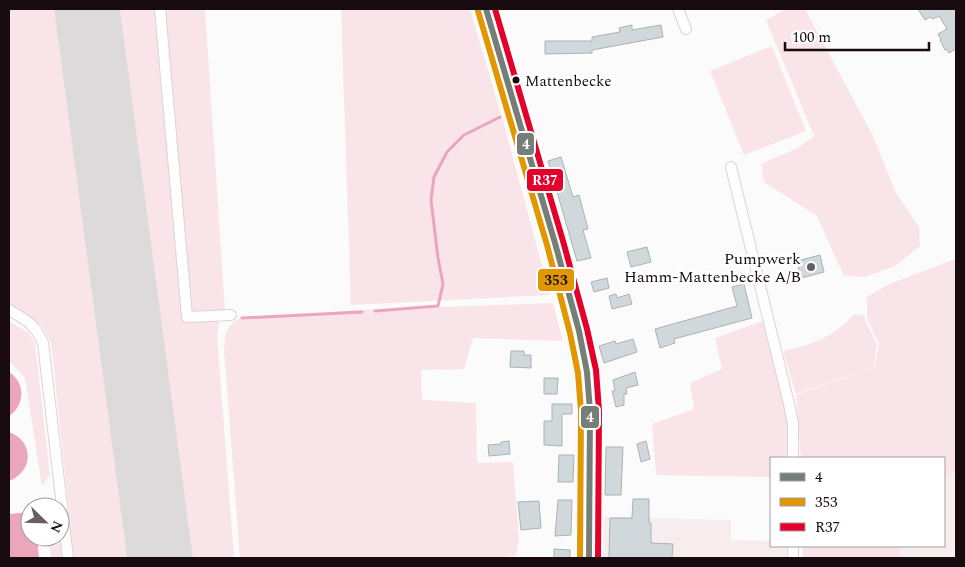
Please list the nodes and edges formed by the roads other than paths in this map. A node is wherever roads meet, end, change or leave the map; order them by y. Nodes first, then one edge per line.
1 (160, 9) edge
2 (486, 9) edge
3 (678, 9) edge
4 (686, 29) dead end
5 (731, 167) dead end
6 (9, 310) edge
7 (231, 315) dead end
8 (793, 457) edge
9 (68, 558) edge
10 (589, 558) edge

1 - 7 street
2 - 10 main road
3 - 4 street
5 - 8 street
6 - 9 street

